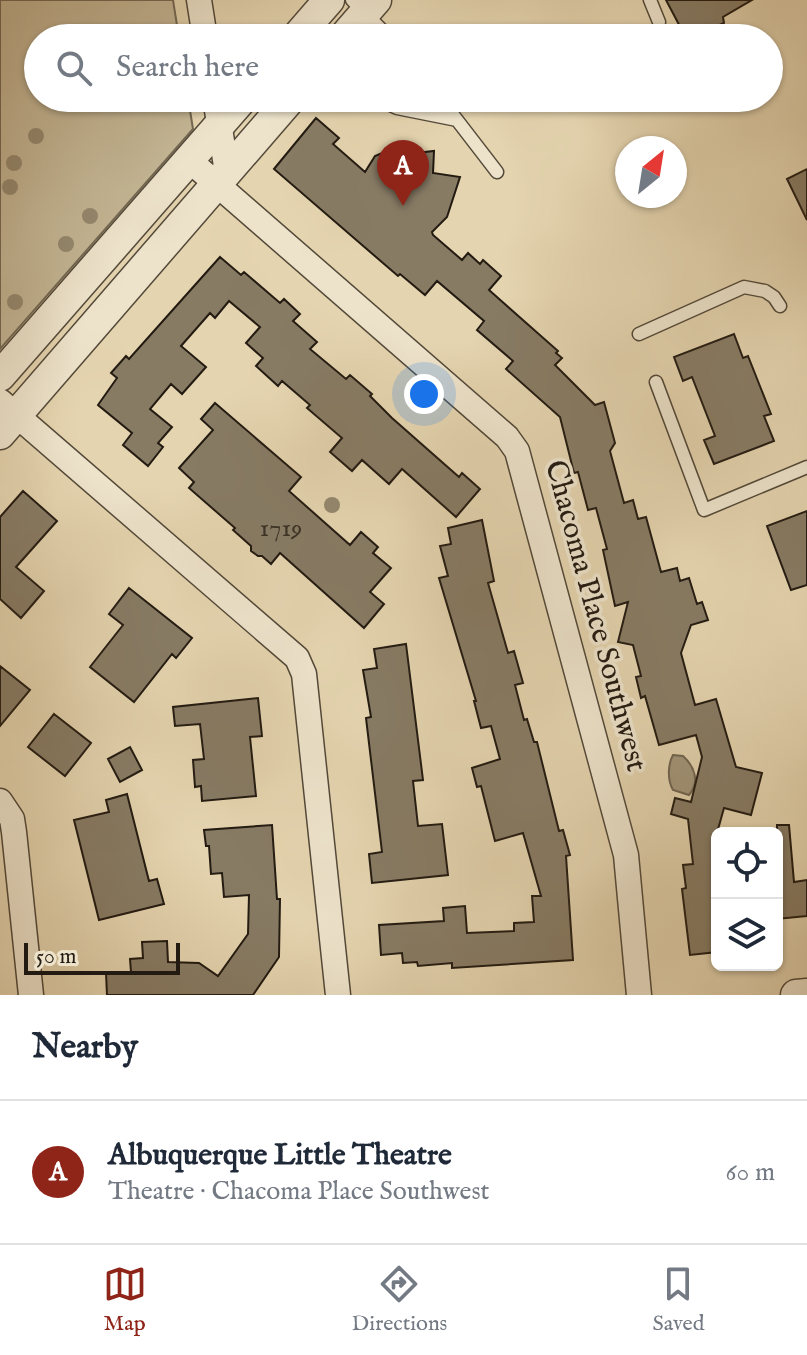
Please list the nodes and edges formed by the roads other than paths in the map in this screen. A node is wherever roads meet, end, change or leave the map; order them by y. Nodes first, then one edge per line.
1 (199, 0) edge
2 (329, 0) edge
3 (650, 0) edge
4 (364, 4) edge
5 (659, 22) dead end
6 (203, 24) edge
7 (308, 24) edge
8 (352, 24) edge
9 (379, 24) edge
10 (217, 112) edge
11 (218, 112) edge
12 (279, 112) edge
13 (417, 112) edge
14 (451, 112) edge
15 (457, 120) junction
16 (189, 160) junction
17 (497, 172) dead end
18 (222, 178) junction
19 (780, 306) dead end
20 (639, 334) dead end
21 (0, 376) edge
22 (656, 382) dead end
23 (5, 417) edge
24 (807, 467) edge
25 (0, 801) edge
26 (807, 994) edge
27 (31, 995) edge
28 (338, 995) edge
29 (639, 995) edge
30 (796, 995) edge

1 - 6 street
2 - 7 street
3 - 5 lane
4 - 8 street
4 - 9 lane
10 - 16 street
11 - 18 street
12 - 18 street
13 - 15 lane
14 - 15 lane
15 - 17 lane
16 - 18 street, Chacoma Place Southwest
16 - 21 street
18 - 23 street
18 - 29 street, Chacoma Place Southwest
19 - 20 lane
22 - 24 lane
23 - 28 street
25 - 27 street
26 - 30 street

